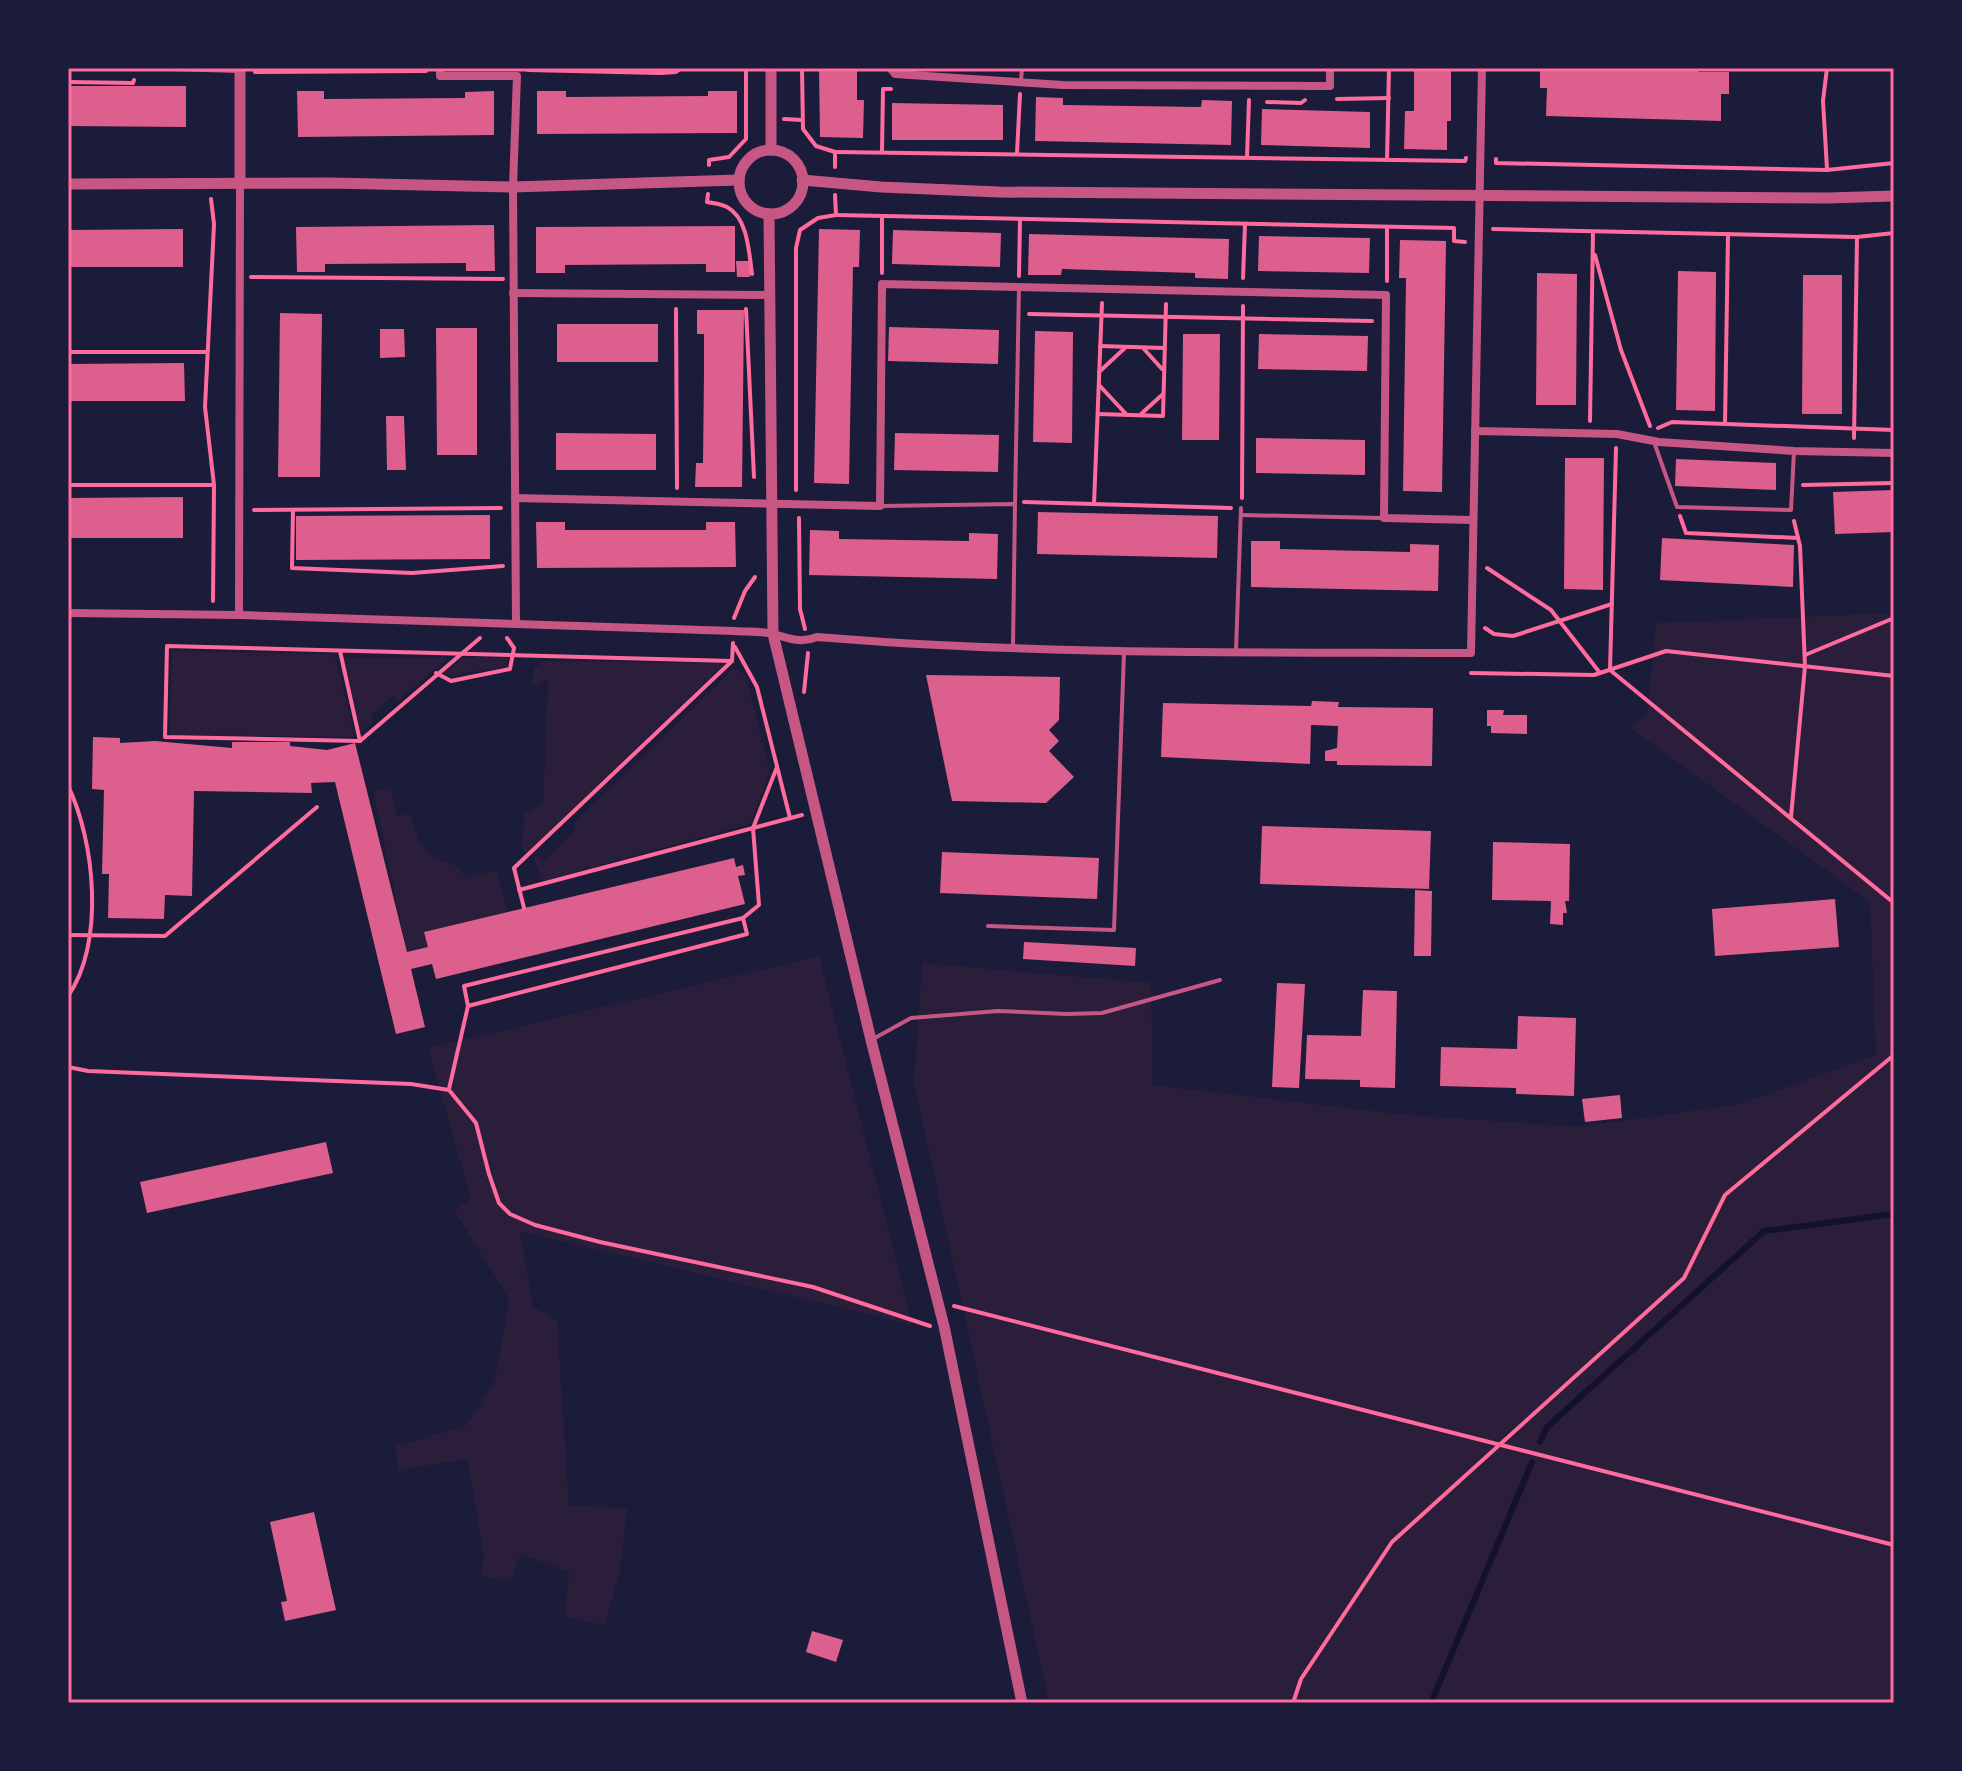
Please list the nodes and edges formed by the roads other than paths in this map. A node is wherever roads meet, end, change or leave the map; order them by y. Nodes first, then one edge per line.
1 (771, 68) edge
2 (890, 68) edge
3 (1022, 68) edge
4 (1330, 68) edge
5 (1482, 68) edge
6 (137, 69) edge
7 (240, 70) edge
8 (440, 70) edge
9 (1021, 87) junction
10 (771, 150) junction
11 (739, 180) junction
12 (802, 180) junction
13 (240, 183) junction
14 (68, 184) edge
15 (513, 187) junction
16 (1479, 195) junction
17 (1894, 196) edge
18 (769, 214) junction
19 (1019, 286) junction
20 (513, 293) junction
21 (770, 295) junction
22 (1475, 431) junction
23 (1652, 436) junction
24 (1794, 451) junction
25 (1894, 453) edge
26 (515, 503) junction
27 (770, 503) junction
28 (1016, 503) junction
29 (880, 506) junction
30 (1241, 508) road end
31 (1241, 515) junction
32 (1384, 518) junction
33 (1473, 520) junction
34 (68, 613) edge
35 (239, 615) junction
36 (516, 624) junction
37 (773, 634) junction
38 (1013, 646) junction
39 (1124, 650) junction
40 (1236, 651) junction
41 (988, 926) dead end
42 (1220, 980) dead end
43 (871, 1040) junction
44 (1022, 1703) edge

1 - 10 street
2 - 9 street
3 - 9 lane
4 - 9 street
5 - 16 street
6 - 7 lane
7 - 13 street
8 - 15 street
10 - 11 street
10 - 12 street
11 - 15 street
11 - 18 street
12 - 16 street
12 - 18 street
13 - 14 street
13 - 15 street
13 - 35 street
15 - 20 street
16 - 17 street
16 - 22 street
18 - 21 street
19 - 28 lane
19 - 29 street
19 - 32 street
20 - 21 street
20 - 26 street
21 - 27 street
22 - 23 street
22 - 33 street
23 - 24 street
23 - 24 lane
24 - 25 street
26 - 27 street
26 - 36 street
27 - 29 street
27 - 37 street
28 - 29 lane
28 - 38 lane
30 - 31 lane
31 - 32 lane
31 - 40 lane
32 - 33 street
33 - 40 street
34 - 35 street
35 - 36 street
36 - 37 street
37 - 38 street
37 - 43 street
38 - 39 street
39 - 40 street
39 - 41 lane
42 - 43 lane
43 - 44 street

